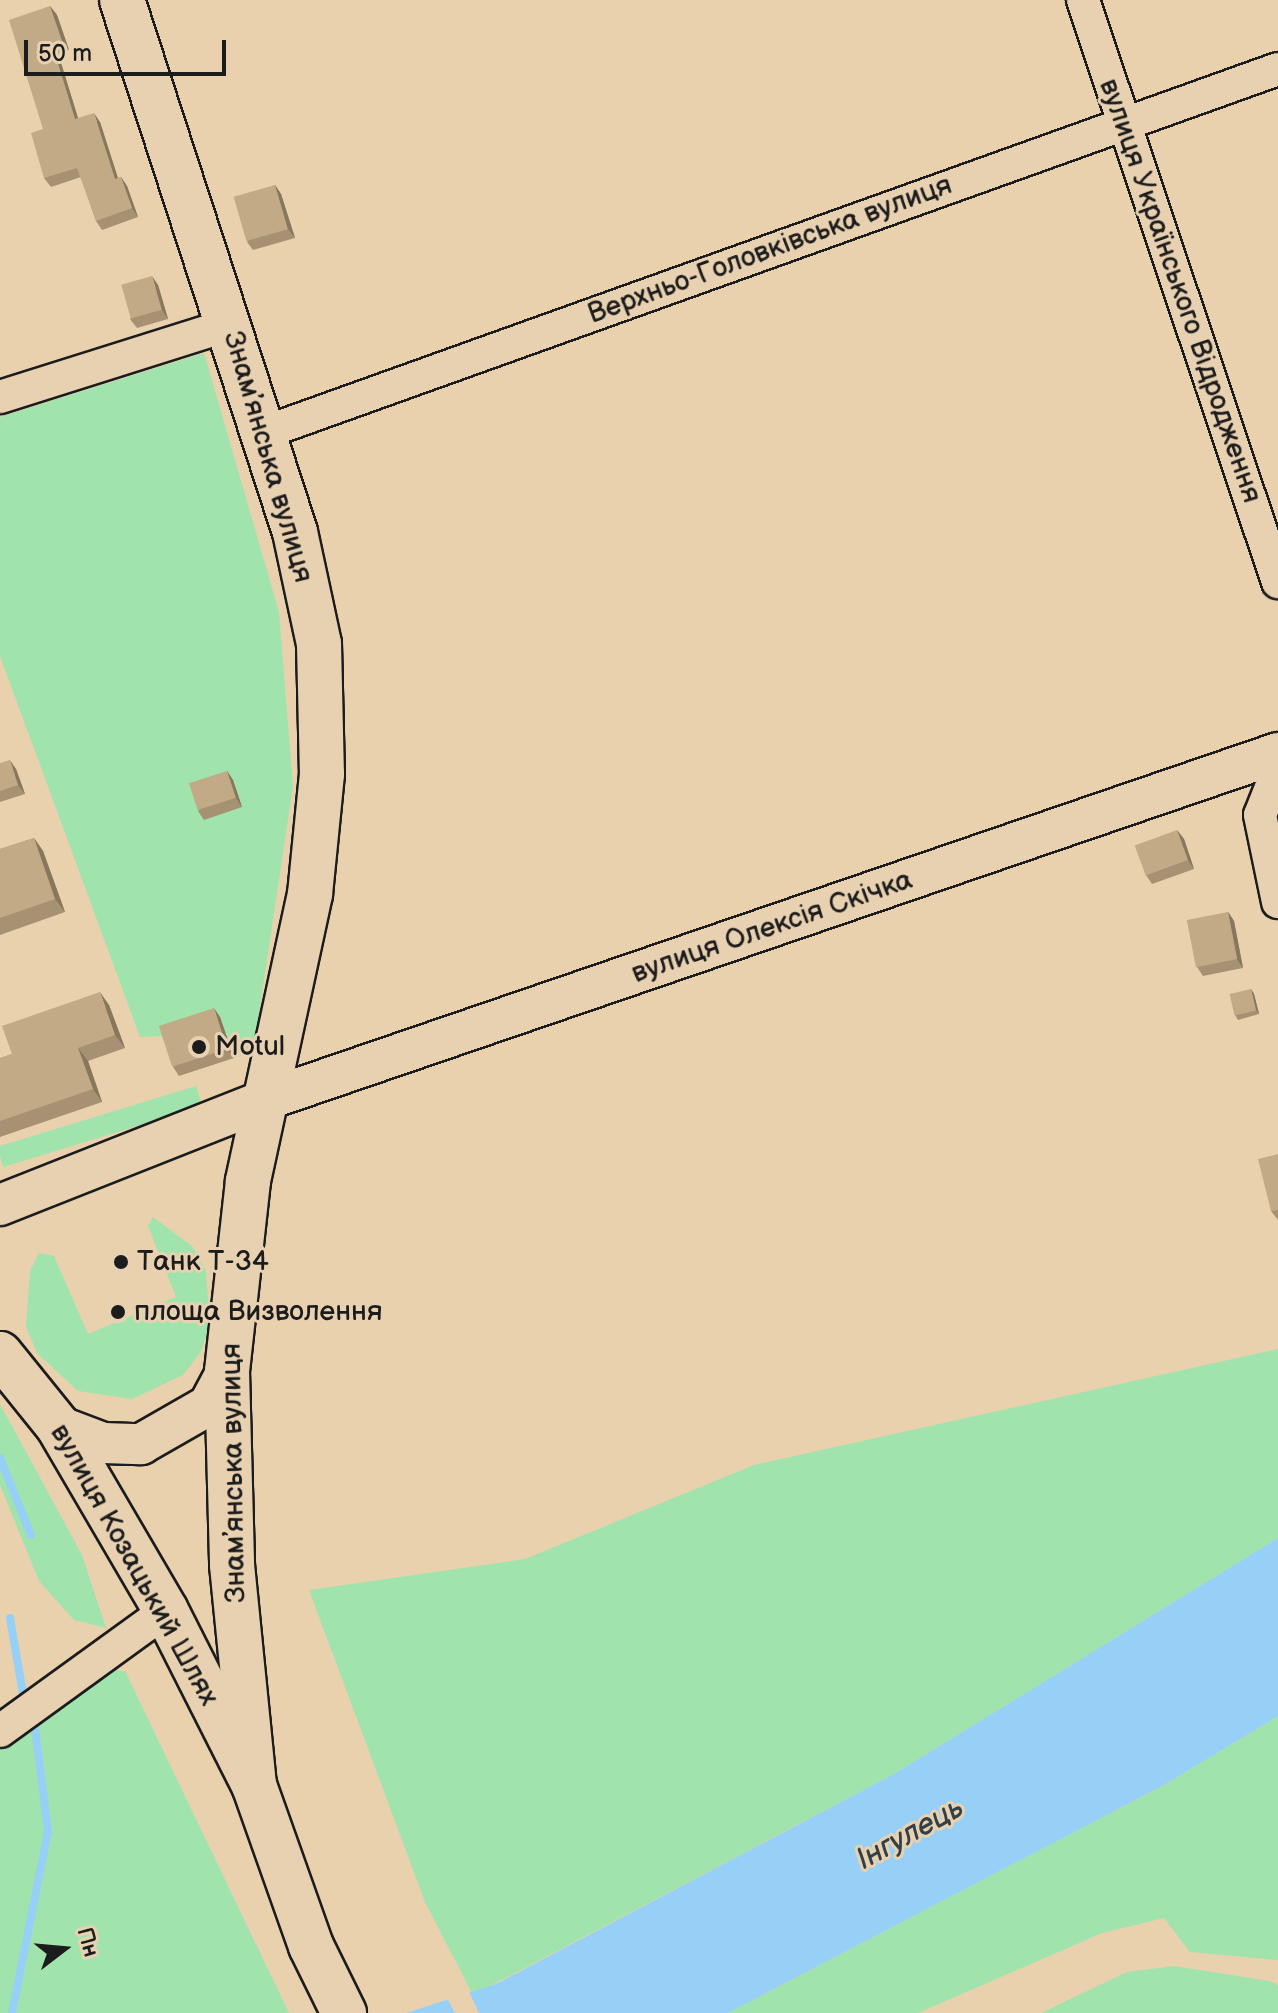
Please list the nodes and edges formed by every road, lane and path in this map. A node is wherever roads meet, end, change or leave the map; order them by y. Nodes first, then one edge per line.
1 (122, 0) edge
2 (1083, 0) edge
3 (1278, 69) edge
4 (1122, 122) junction
5 (229, 325) junction
6 (0, 397) edge
7 (263, 433) junction
8 (1278, 582) edge
9 (1278, 753) edge
10 (1278, 770) edge
11 (1278, 902) edge
12 (265, 1100) junction
13 (0, 1205) edge
14 (0, 1354) edge
15 (227, 1371) junction
16 (58, 1426) junction
17 (166, 1611) junction
18 (0, 1731) edge
19 (254, 1785) junction
20 (344, 2013) edge

1 - 5 main road, Знамʼянська вулиця
2 - 4 street, вулиця Українського Відродження
3 - 4 street, Верхньо-Головківська вулиця
4 - 7 street, Верхньо-Головківська вулиця
4 - 8 street, вулиця Українського Відродження
5 - 6 street
5 - 7 main road, Знамʼянська вулиця
7 - 12 main road, Знамʼянська вулиця
9 - 12 street, вулиця Олексія Скічка
10 - 11 street
12 - 13 street, вулиця Олексія Скічка
12 - 15 main road, Знамʼянська вулиця
14 - 16 main road, вулиця Козацький Шлях
15 - 16 street
15 - 19 main road, Знамʼянська вулиця
16 - 17 main road, вулиця Козацький Шлях
17 - 18 street
17 - 19 main road, вулиця Козацький Шлях
19 - 20 main road

